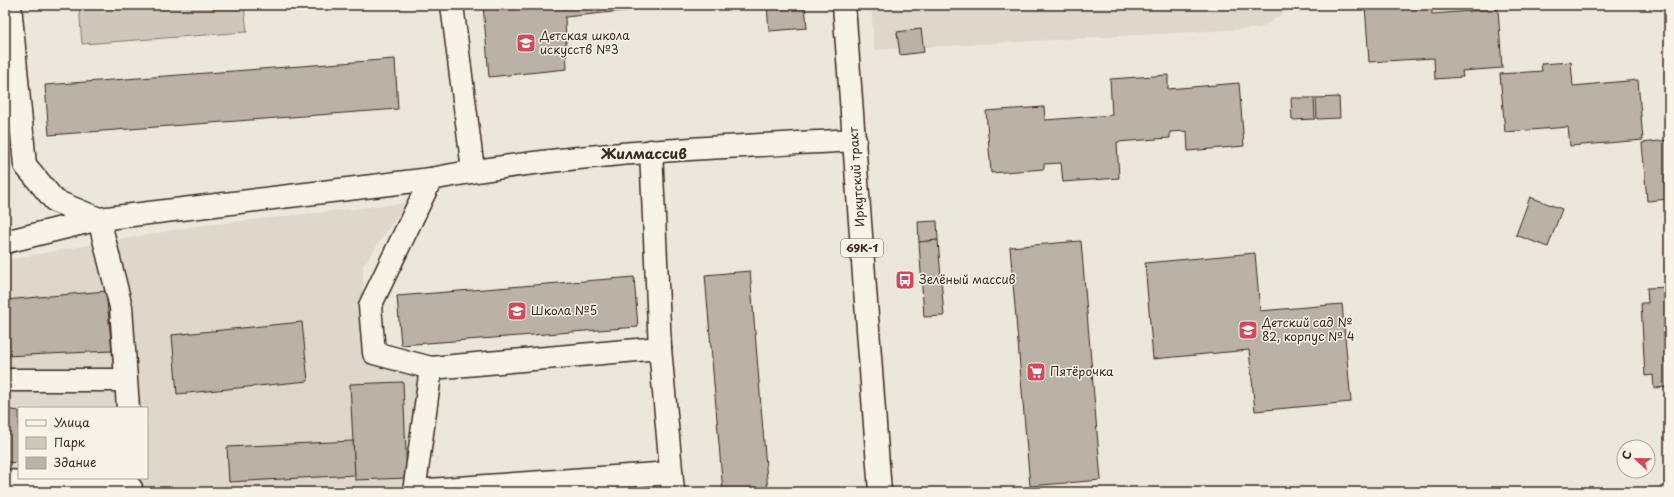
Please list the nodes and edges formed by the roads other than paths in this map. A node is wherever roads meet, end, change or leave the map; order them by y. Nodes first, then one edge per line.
1 (10, 5) edge
2 (452, 5) edge
3 (844, 5) edge
4 (855, 140) junction
5 (651, 151) junction
6 (473, 170) junction
7 (430, 179) junction
8 (99, 219) junction
9 (5, 242) edge
10 (660, 348) junction
11 (431, 368) junction
12 (5, 380) edge
13 (125, 380) junction
14 (128, 407) edge
15 (5, 481) edge
16 (672, 483) edge
17 (131, 486) edge
18 (414, 492) edge
19 (880, 492) edge

1 - 8 main road
2 - 6 main road
3 - 4 main road, Иркутский тракт / 69К-1
4 - 5 main road
4 - 19 main road, Иркутский тракт / 69К-1
5 - 6 main road
5 - 10 main road
6 - 7 main road
7 - 8 main road
7 - 11 main road
8 - 9 main road
8 - 13 main road
10 - 11 main road
10 - 16 main road
11 - 18 main road
12 - 13 main road
13 - 14 main road
15 - 17 main road
16 - 18 main road

